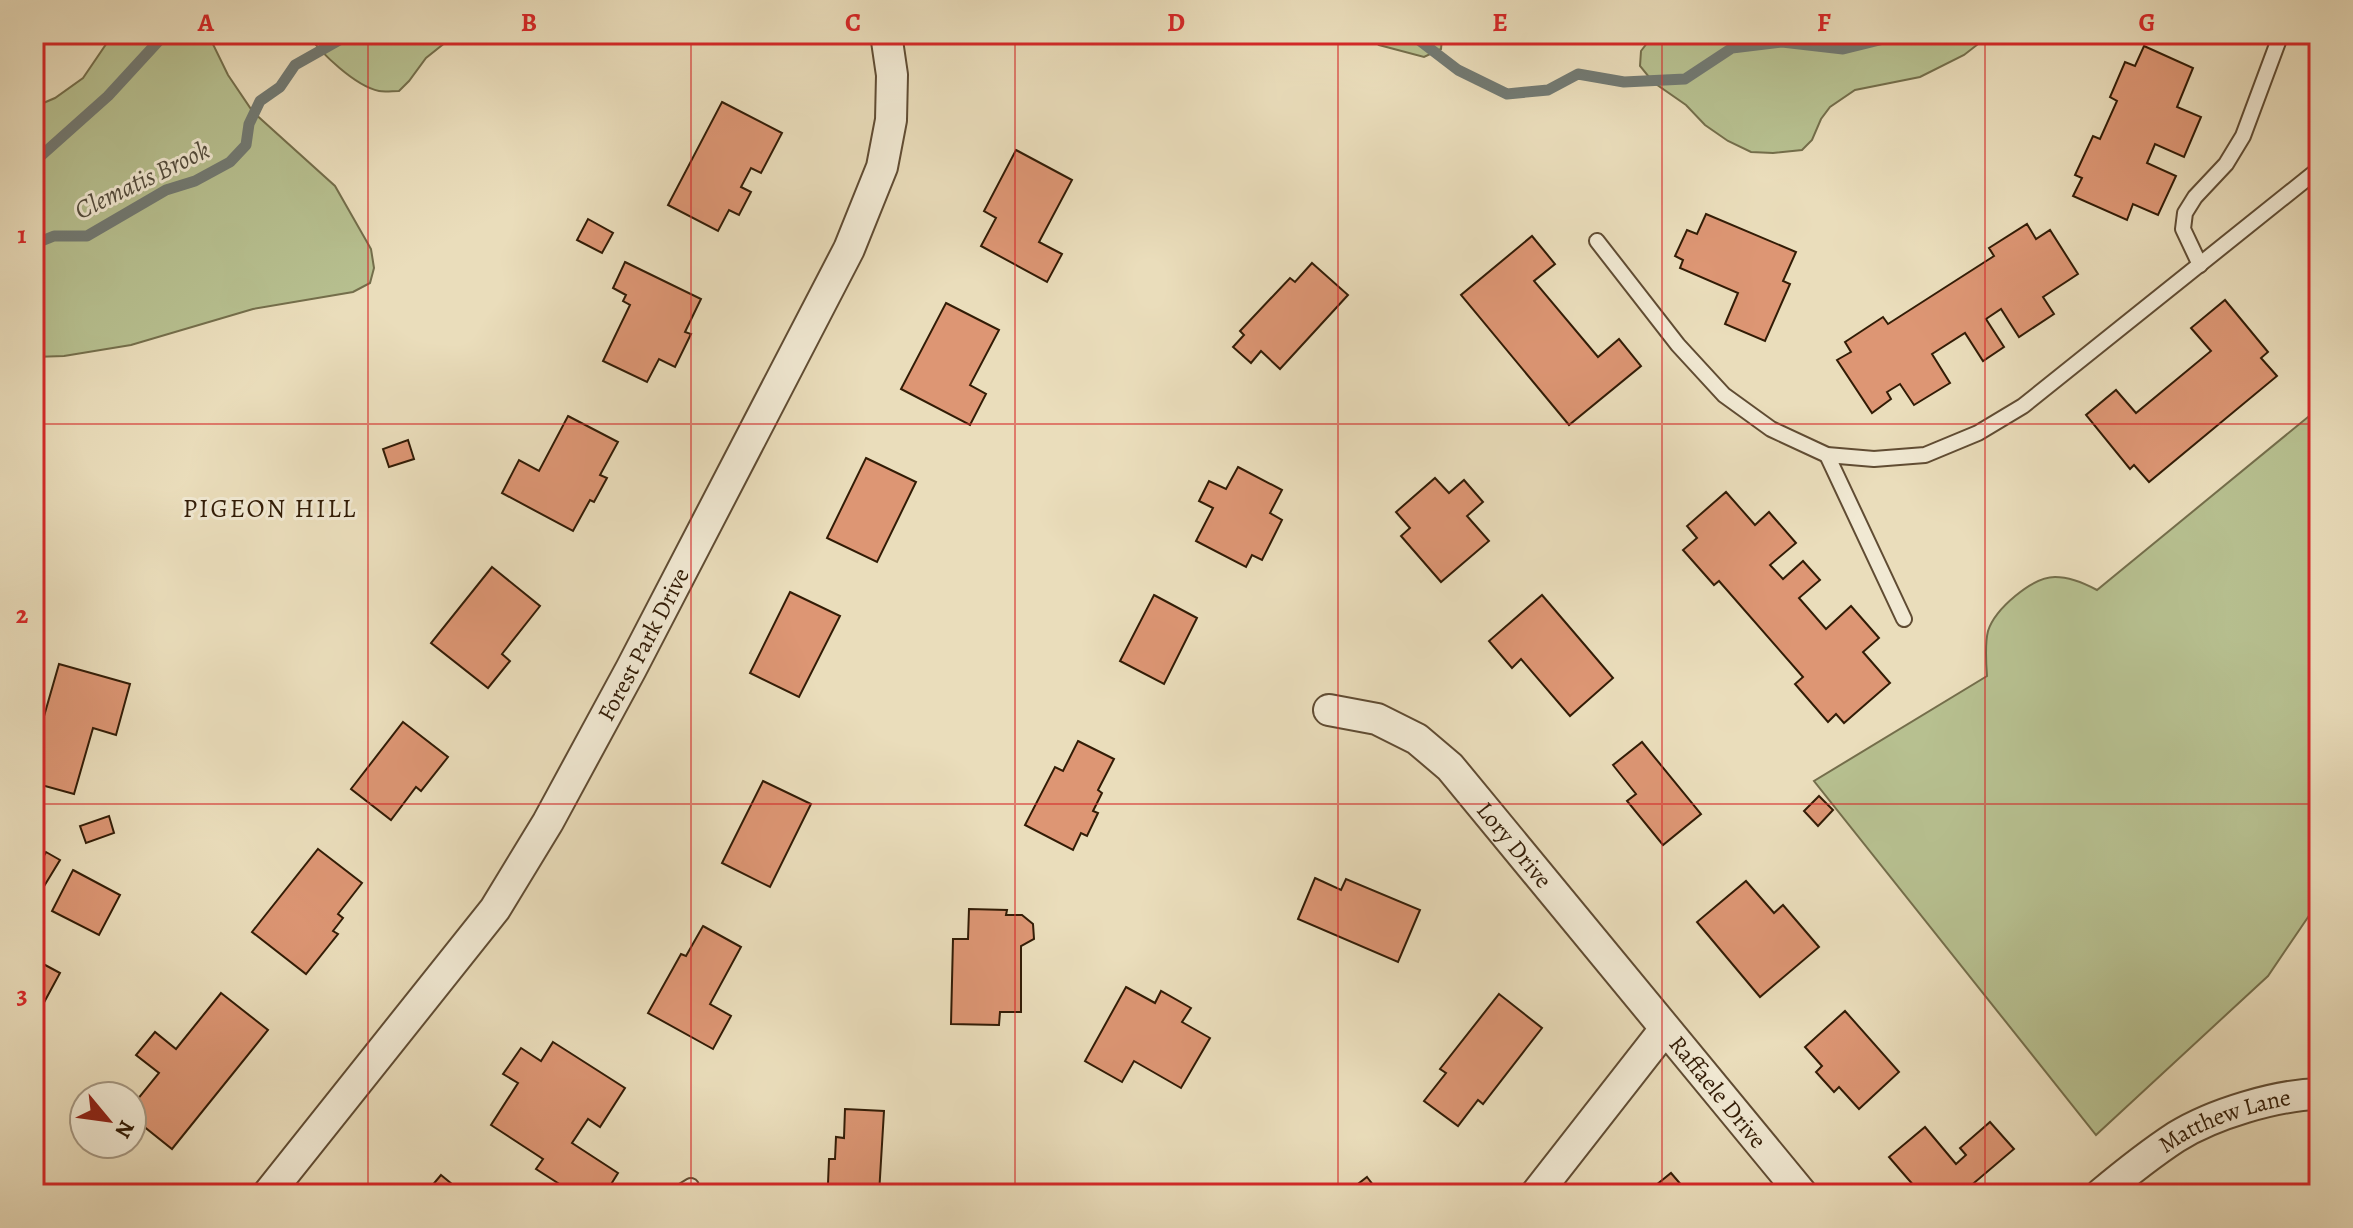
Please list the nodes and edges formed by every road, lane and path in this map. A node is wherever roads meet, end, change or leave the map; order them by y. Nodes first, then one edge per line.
1 (886, 34) edge
2 (2281, 34) edge
3 (2319, 169) edge
4 (1597, 241) dead end
5 (2200, 265) junction
6 (1827, 455) junction
7 (1904, 619) dead end
8 (1329, 710) dead end
9 (1665, 1029) junction
10 (2319, 1094) edge
11 (268, 1194) edge
12 (1536, 1194) edge
13 (1802, 1194) edge
14 (2101, 1194) edge

1 - 11 street, Forest Park Drive
2 - 5 lane
3 - 5 lane
4 - 6 lane
5 - 6 lane
6 - 7 lane
8 - 9 street, Lory Drive
9 - 12 street
9 - 13 street, Raffaele Drive
10 - 14 street, Matthew Lane

